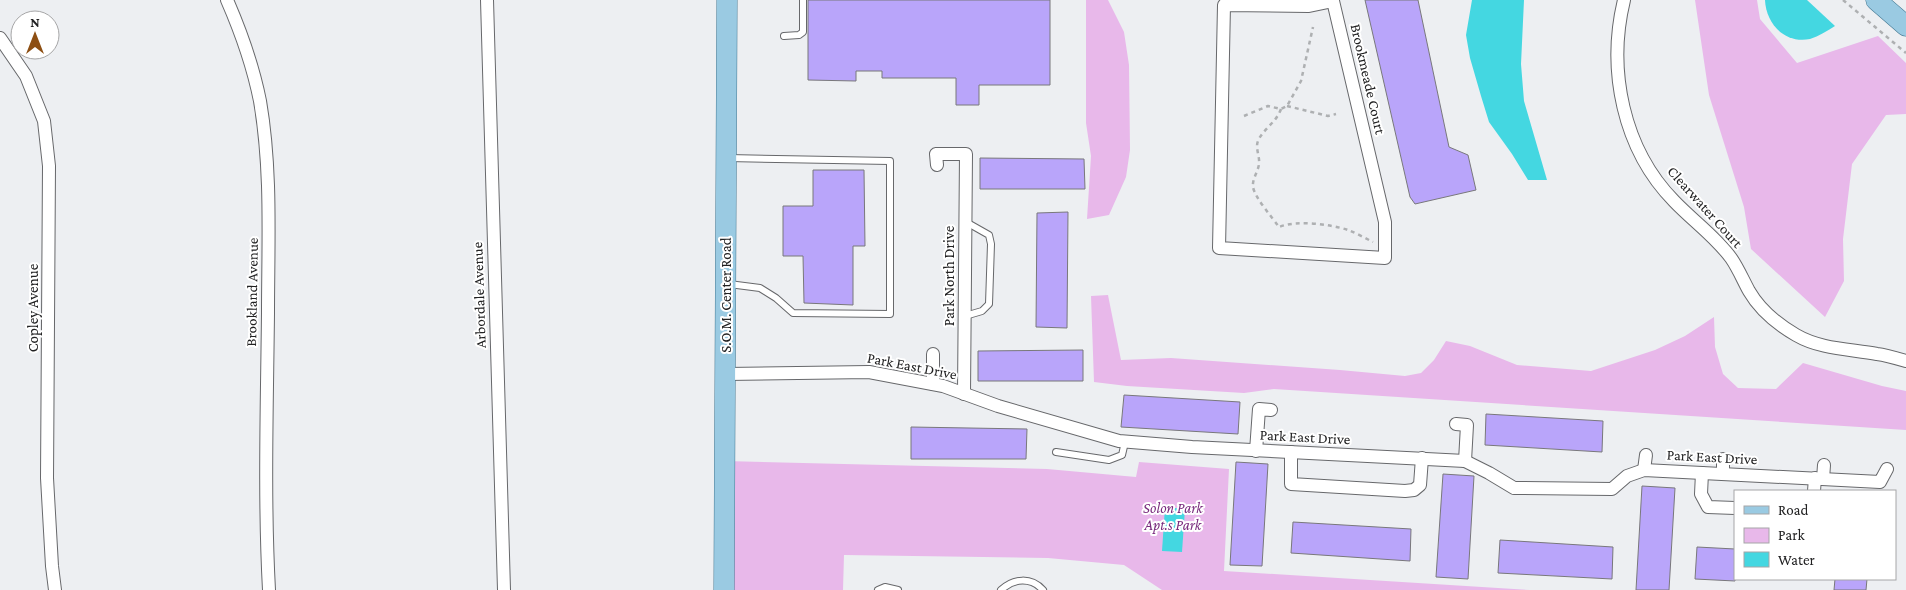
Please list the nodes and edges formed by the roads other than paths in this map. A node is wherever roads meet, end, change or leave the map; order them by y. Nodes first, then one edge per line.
1 (227, 0) edge
2 (487, 0) edge
3 (727, 0) edge
4 (803, 0) edge
5 (1624, 0) edge
6 (1876, 0) edge
7 (1278, 3) edge
8 (1906, 26) edge
9 (784, 36) dead end
10 (0, 38) edge
11 (726, 158) junction
12 (937, 165) dead end
13 (965, 221) junction
14 (726, 284) junction
15 (965, 316) junction
16 (933, 354) dead end
17 (1905, 359) edge
18 (726, 374) junction
19 (933, 384) junction
20 (964, 394) junction
21 (1271, 410) dead end
22 (1456, 424) dead end
23 (1125, 442) junction
24 (1256, 451) junction
25 (1056, 452) dead end
26 (1291, 452) junction
27 (1646, 455) dead end
28 (1422, 458) junction
29 (1723, 459) dead end
30 (1465, 461) junction
31 (1824, 465) dead end
32 (1887, 469) dead end
33 (1644, 470) junction
34 (1702, 473) junction
35 (1723, 474) junction
36 (1817, 483) edge
37 (1734, 508) edge
38 (55, 590) edge
39 (269, 590) edge
40 (504, 590) edge
41 (724, 590) edge
42 (878, 590) edge
43 (898, 590) edge
44 (1002, 590) edge
45 (1043, 590) edge

1 - 39 street, Brookland Avenue
2 - 40 street, Arbordale Avenue
3 - 11 main road, S.O.M. Center Road
4 - 9 lane
5 - 17 street, Clearwater Court
6 - 8 main road
7 - 7 street, Brookmeade Court
10 - 38 street, Copley Avenue
11 - 14 main road, S.O.M. Center Road
11 - 14 lane
12 - 13 street, Park North Drive
13 - 15 street, Park North Drive
13 - 15 lane
14 - 18 main road, S.O.M. Center Road
15 - 20 street, Park North Drive
16 - 19 street
18 - 19 street, Park East Drive
18 - 41 main road, S.O.M. Center Road
19 - 20 street, Park East Drive
20 - 23 street, Park East Drive
21 - 24 street
22 - 30 street
23 - 24 street, Park East Drive
23 - 25 lane
24 - 26 street, Park East Drive
26 - 28 street, Park East Drive
26 - 28 street
27 - 33 street
28 - 30 street, Park East Drive
29 - 35 street
30 - 33 street, Park East Drive
31 - 36 street
32 - 36 street, Park East Drive
33 - 34 street, Park East Drive
34 - 35 street, Park East Drive
34 - 37 street
35 - 36 street, Park East Drive
42 - 43 lane
44 - 45 lane

